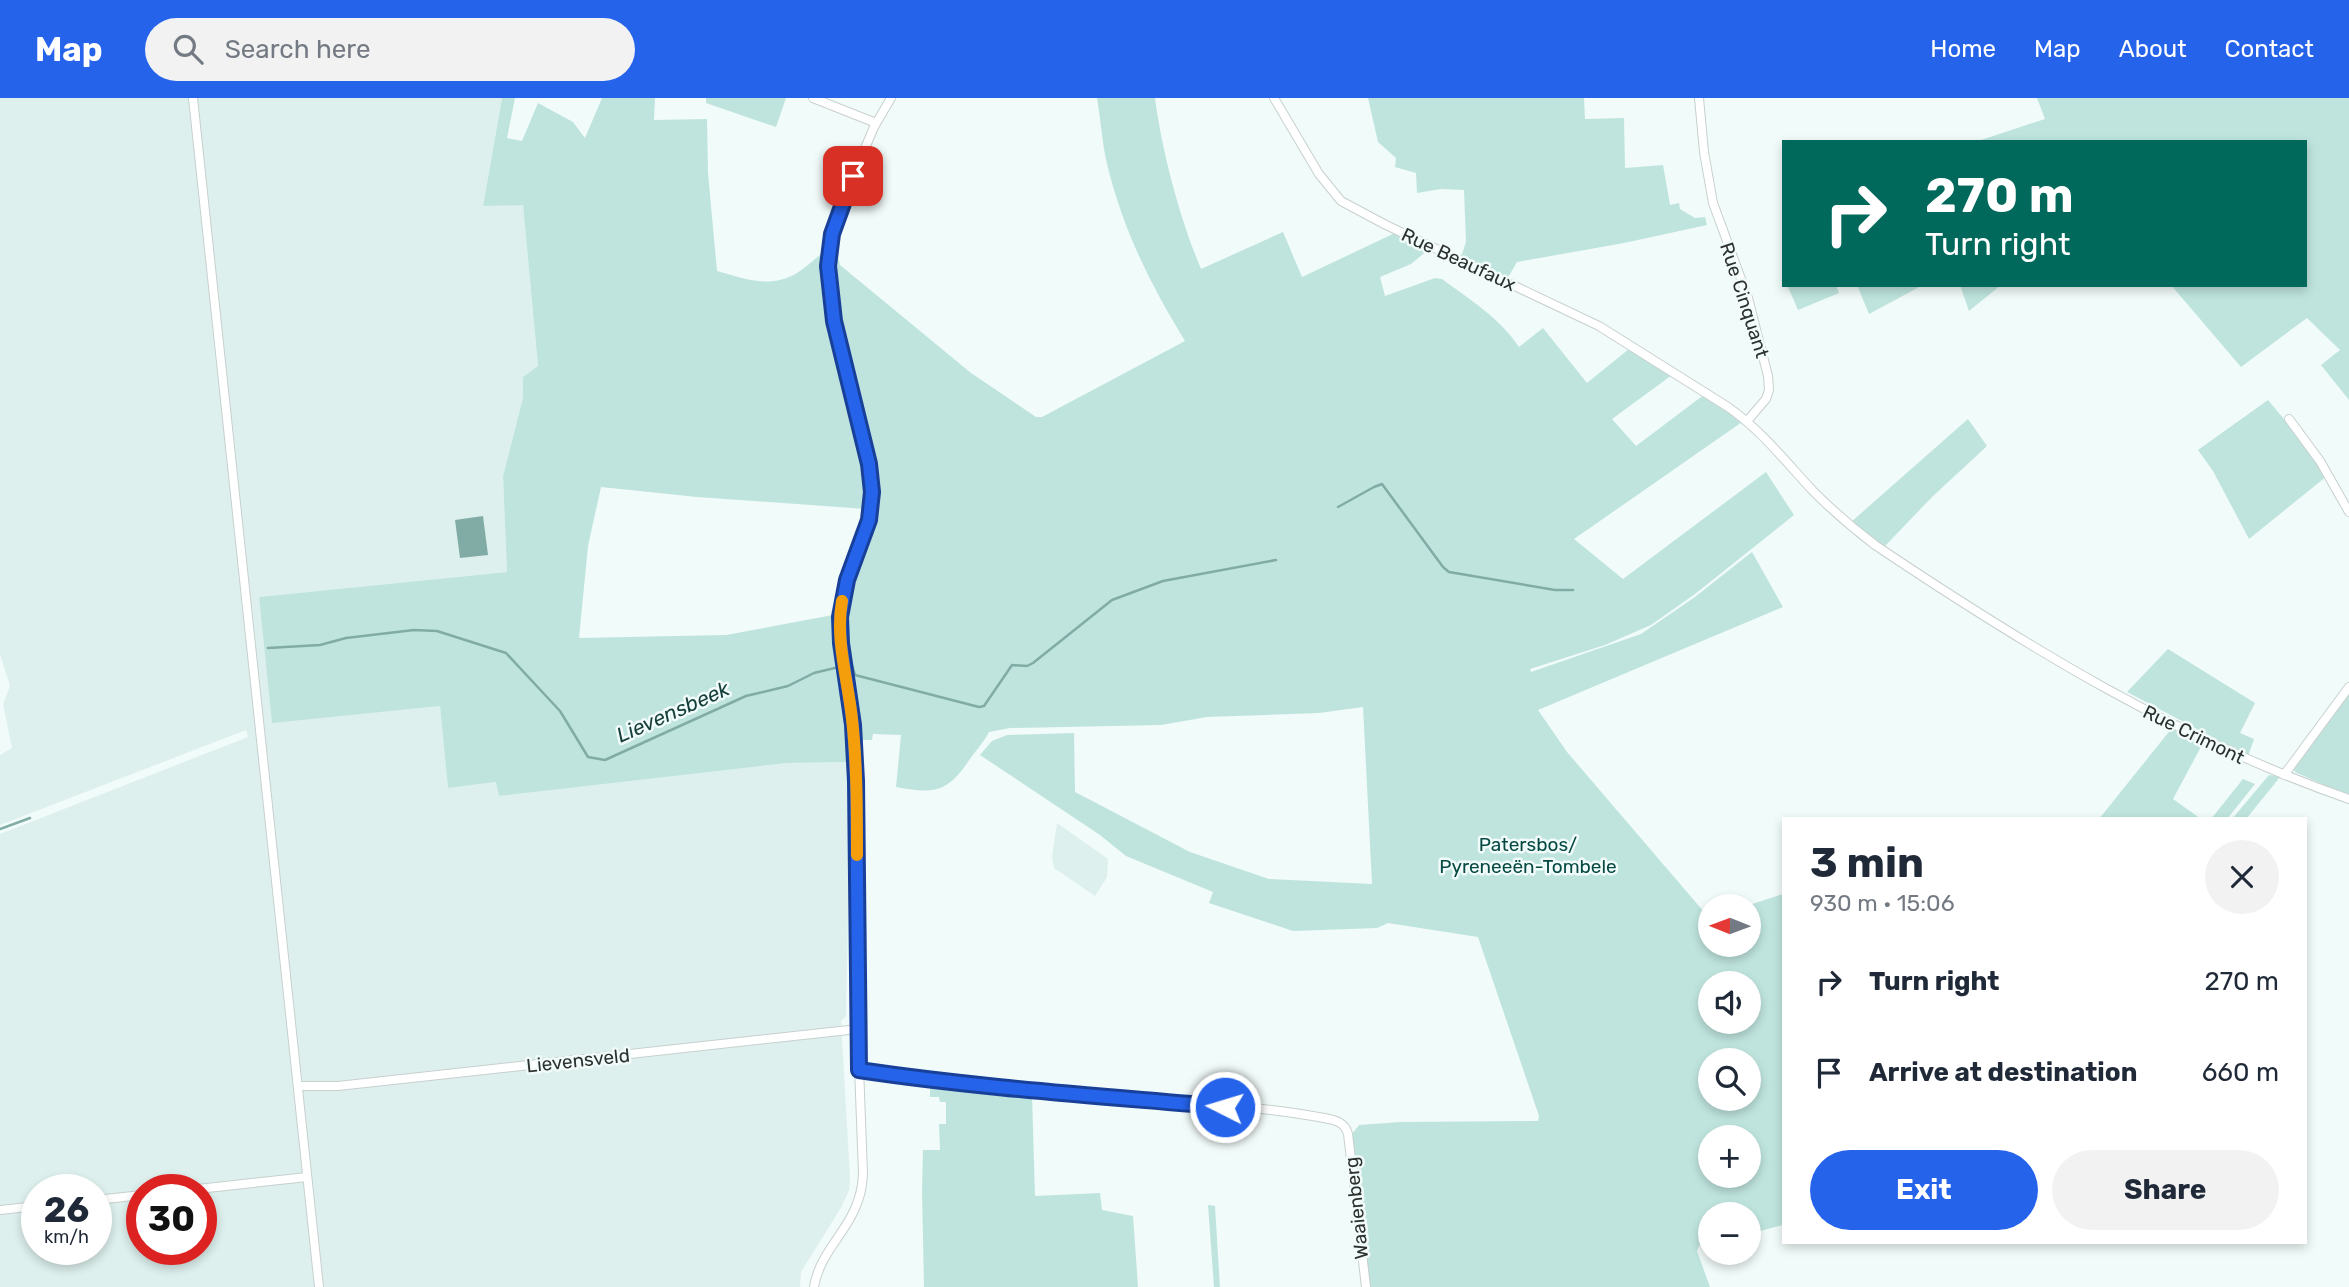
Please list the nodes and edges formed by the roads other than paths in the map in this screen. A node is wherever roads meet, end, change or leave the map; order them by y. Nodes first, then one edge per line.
1 (193, 98) edge
2 (813, 98) edge
3 (891, 98) edge
4 (1274, 98) edge
5 (1699, 98) edge
6 (876, 123) junction
7 (2289, 419) dead end
8 (1748, 420) junction
9 (2349, 512) edge
10 (2349, 687) edge
11 (2284, 775) junction
12 (2349, 799) edge
13 (858, 1029) junction
14 (859, 1070) junction
15 (299, 1086) junction
16 (307, 1177) junction
17 (217, 1187) edge
18 (21, 1208) edge
19 (0, 1210) edge
20 (319, 1287) edge
21 (814, 1287) edge
22 (1366, 1287) edge

1 - 15 street
2 - 6 street
3 - 6 street
4 - 8 street, Rue Beaufaux
5 - 8 street, Rue Cinquant
6 - 13 street
7 - 9 street
8 - 11 street, Rue Crimont
10 - 11 street
11 - 12 street, Rue Crimont
13 - 14 street
13 - 15 street, Lievensveld
14 - 21 street
14 - 22 street, Waaienberg
15 - 16 street
16 - 17 street
16 - 20 street
18 - 19 street

